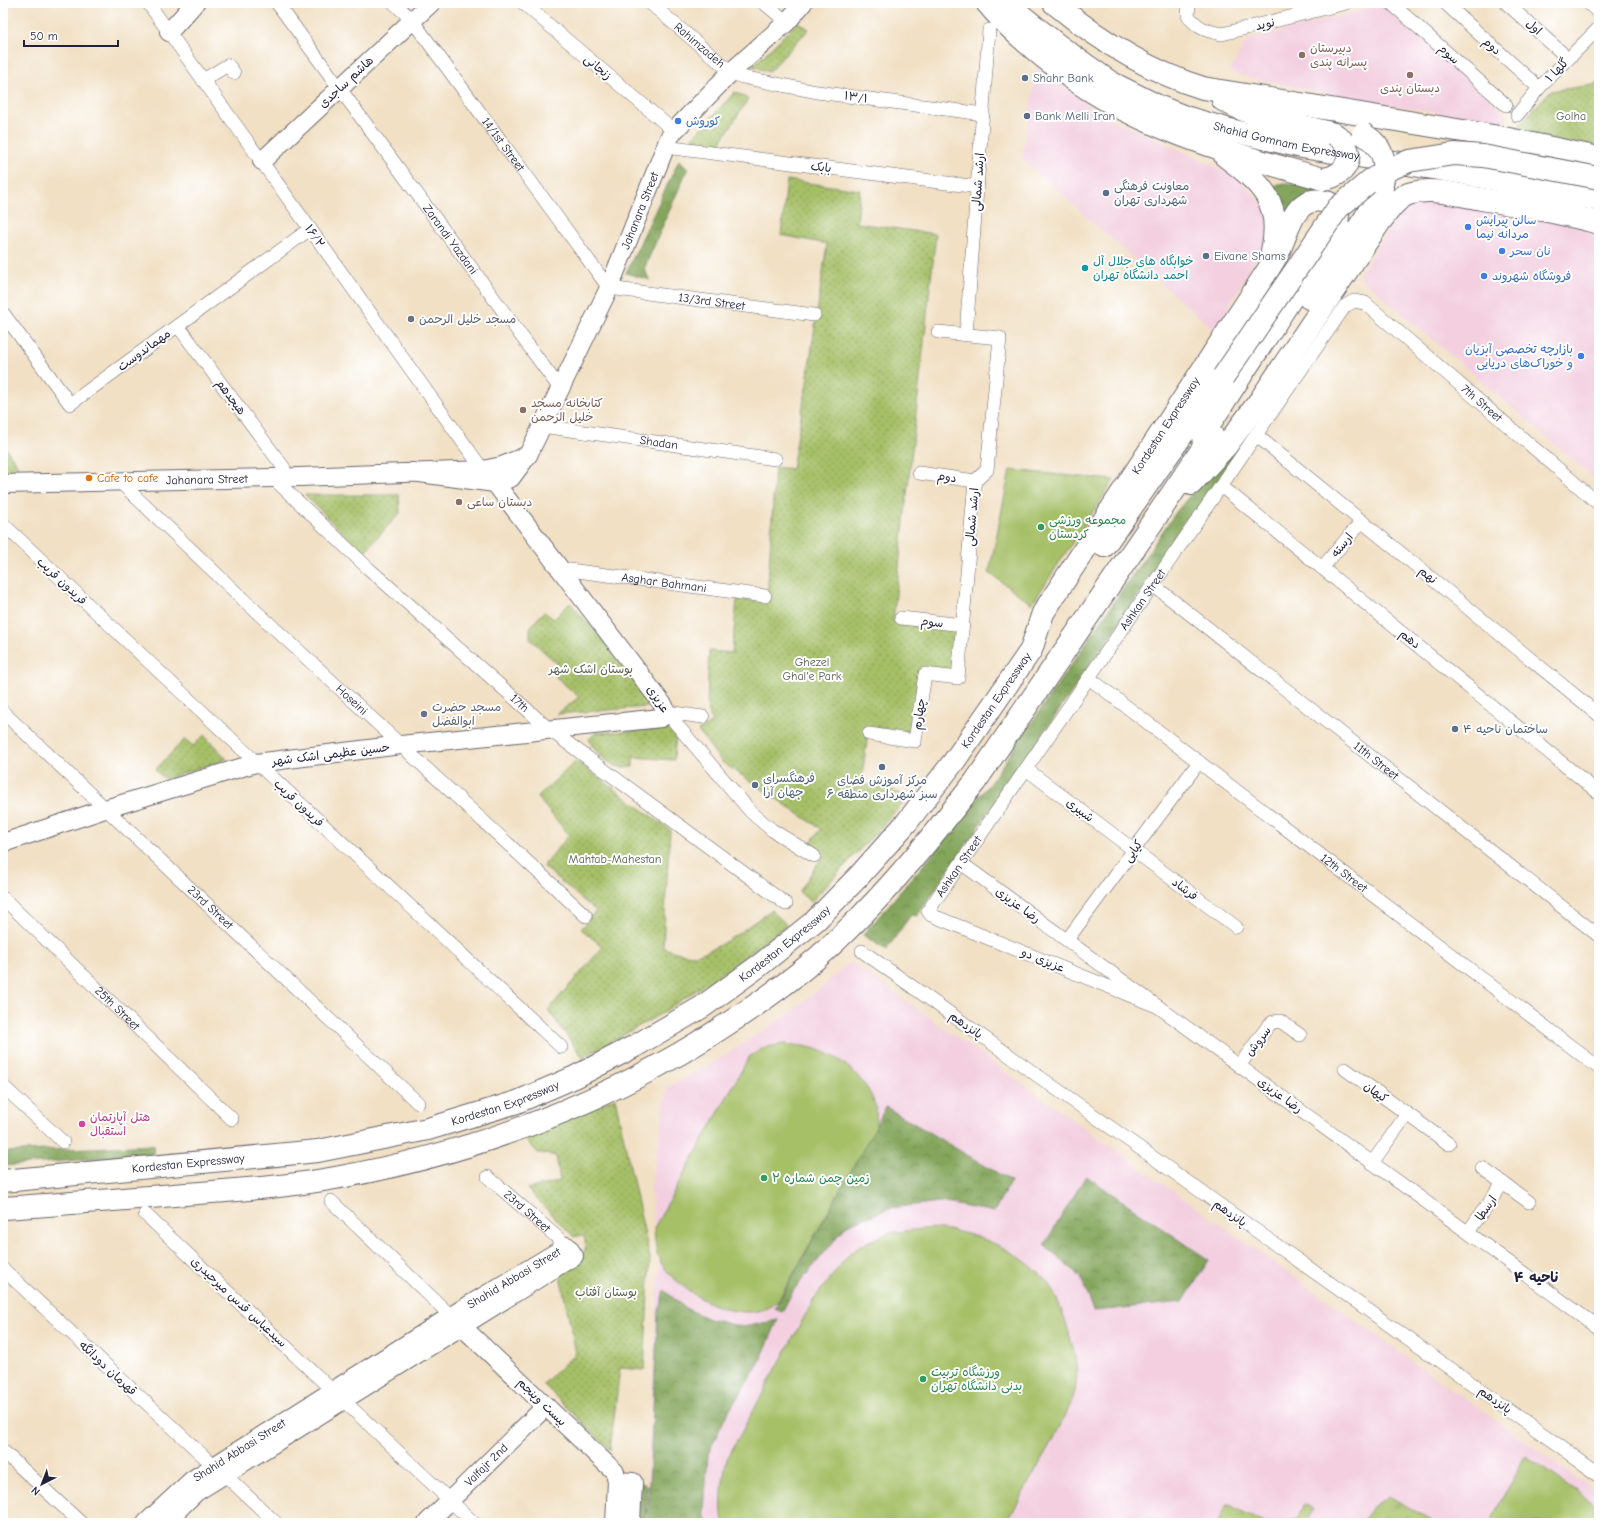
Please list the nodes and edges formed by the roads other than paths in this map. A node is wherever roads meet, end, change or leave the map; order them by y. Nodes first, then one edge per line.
1 (148, 3) edge
2 (195, 3) edge
3 (278, 3) edge
4 (394, 3) edge
5 (431, 3) edge
6 (522, 3) edge
7 (650, 3) edge
8 (764, 3) edge
9 (803, 3) edge
10 (987, 3) edge
11 (1006, 3) edge
12 (1054, 3) edge
13 (1346, 3) edge
14 (1391, 3) edge
15 (1445, 3) edge
16 (1506, 3) edge
17 (1189, 10) edge
18 (412, 20) junction
19 (787, 22) junction
20 (1599, 28) edge
21 (989, 30) dead end
22 (169, 32) junction
23 (1561, 52) dead end
24 (234, 72) dead end
25 (731, 72) junction
26 (203, 80) junction
27 (340, 88) junction
28 (1203, 88) junction
29 (1540, 88) junction
30 (1506, 106) dead end
31 (983, 114) junction
32 (1517, 115) dead end
33 (674, 131) junction
34 (665, 147) junction
35 (1216, 149) junction
36 (1599, 158) edge
37 (262, 161) junction
38 (1599, 178) edge
39 (978, 187) junction
40 (1599, 200) edge
41 (1599, 223) edge
42 (310, 229) junction
43 (1268, 270) junction
44 (609, 288) junction
45 (1365, 303) joint
46 (3, 313) edge
47 (814, 315) dead end
48 (178, 326) junction
49 (938, 332) dead end
50 (966, 334) junction
51 (561, 390) junction
52 (542, 426) junction
53 (1256, 435) junction
54 (1204, 447) junction
55 (528, 455) junction
56 (775, 459) dead end
57 (483, 470) junction
58 (412, 472) junction
59 (278, 473) junction
60 (919, 473) dead end
61 (975, 481) junction
62 (120, 482) junction
63 (495, 483) junction
64 (3, 484) edge
65 (1221, 486) junction
66 (1599, 504) edge
67 (1160, 511) junction
68 (1362, 521) junction
69 (3, 524) edge
70 (1322, 568) junction
71 (562, 569) junction
72 (1153, 585) junction
73 (765, 596) dead end
74 (901, 618) dead end
75 (963, 625) junction
76 (1031, 650) junction
77 (958, 678) joint
78 (1089, 678) junction
79 (3, 712) edge
80 (666, 712) junction
81 (1599, 715) edge
82 (703, 717) dead end
83 (550, 730) junction
84 (869, 734) dead end
85 (401, 745) junction
86 (1199, 762) junction
87 (256, 763) junction
88 (1026, 769) junction
89 (1599, 792) edge
90 (105, 809) junction
91 (3, 843) edge
92 (1133, 850) junction
93 (814, 856) dead end
94 (961, 863) junction
95 (3, 898) edge
96 (786, 904) dead end
97 (928, 912) joint
98 (586, 916) dead end
99 (1236, 927) dead end
100 (1599, 936) edge
101 (1067, 940) junction
102 (862, 951) dead end
103 (1159, 1007) junction
104 (1300, 1035) dead end
105 (561, 1047) dead end
106 (1240, 1066) junction
107 (1599, 1068) edge
108 (1345, 1070) dead end
109 (3, 1086) edge
110 (418, 1103) dead end
111 (1406, 1114) junction
112 (232, 1119) dead end
113 (63, 1142) dead end
114 (1449, 1144) dead end
115 (1372, 1163) junction
116 (1482, 1168) dead end
117 (488, 1177) dead end
118 (3, 1181) edge
119 (1503, 1183) junction
120 (331, 1201) dead end
121 (1529, 1202) dead end
122 (3, 1208) edge
123 (145, 1214) dead end
124 (1468, 1232) junction
125 (567, 1246) joint
126 (3, 1269) edge
127 (457, 1321) junction
128 (1599, 1328) edge
129 (338, 1396) junction
130 (546, 1406) junction
131 (3, 1450) edge
132 (219, 1471) junction
133 (1599, 1474) edge
134 (618, 1481) junction
135 (450, 1501) junction
136 (81, 1523) edge
137 (146, 1523) edge
138 (164, 1523) edge
139 (276, 1523) edge
140 (427, 1523) edge
141 (474, 1523) edge
142 (615, 1523) edge
143 (631, 1523) edge

1 - 22 street, ۱۶/۲
2 - 22 street
3 - 27 street, Zarandi Yazdani
4 - 18 street, 14/1st Street
5 - 18 street, هاشم ساجدی
6 - 33 street, زنجانی
7 - 25 street, Rahimzadeh
8 - 19 street
9 - 19 street, Jahanara Street
10 - 35 highway
11 - 40 highway, Shahid Gomnam Expressway
12 - 28 highway
13 - 17 street, نوید
14 - 30 street, سوم
15 - 29 street, دوم
16 - 23 street, اول
18 - 27 street, هاشم ساجدی
18 - 44 street, 14/1st Street
19 - 25 street, Jahanara Street
20 - 29 street, گلها ۱
21 - 31 street, ارشد شمالی
22 - 26 street, ۱۶/۲
24 - 26 street
25 - 31 street, ۱۳/۱
25 - 33 street, Jahanara Street
26 - 37 street, ۱۶/۲
27 - 37 street, هاشم ساجدی
27 - 51 street, Zarandi Yazdani
28 - 35 highway, bridge
28 - 36 highway
28 - 54 highway, bridge
29 - 32 street, گلها ۱
31 - 39 street, ارشد شمالی
33 - 34 street, Jahanara Street
34 - 39 street, بابک
34 - 44 street, Jahanara Street
35 - 43 highway
37 - 42 street, ۱۶/۲
38 - 76 highway, bridge
39 - 50 street, ارشد شمالی
41 - 67 highway
42 - 48 street, مهماندوست
42 - 57 street, ۱۶/۲
43 - 54 highway, Kordestan Expressway
43 - 76 highway, Kordestan Expressway
44 - 47 street, 13/3rd Street
44 - 51 street, Jahanara Street
45 - 53 street, Ashkan Street
45 - 66 street, 7th Street
46 - 48 street, مهماندوست
48 - 59 street, هیجدهم
49 - 50 street
50 - 61 street, ارشد شمالی
51 - 52 street, Jahanara Street
52 - 55 street, Jahanara Street
52 - 56 street, Shadan
53 - 65 street, Ashkan Street
53 - 68 street, نهم
54 - 67 highway
55 - 57 street
55 - 63 street, Jahanara Street
57 - 58 street
58 - 59 street, Jahanara Street
58 - 63 street
59 - 62 street, Jahanara Street
59 - 83 street, 17th
60 - 61 street, دوم
61 - 75 street, ارشد شمالی
62 - 64 street, Jahanara Street
62 - 85 street, Hoseini
63 - 71 street, عزیزی
65 - 70 street, دهم
65 - 72 street, Ashkan Street
67 - 122 highway
68 - 70 street, ارسته
68 - 81 street, نهم
69 - 87 street, فریدون قریب
70 - 89 street, دهم
71 - 73 street, Asghar Bahmani
71 - 80 street, عزیزی
72 - 78 street, Ashkan Street
72 - 100 street, 11th Street
74 - 75 street, سوم
75 - 77 street, ارشد شمالی
76 - 118 highway, Kordestan Expressway
77 - 84 street, چهارم
78 - 86 street, 12th Street
78 - 88 street, Ashkan Street
79 - 90 street, 23rd Street
80 - 82 street
80 - 83 street, حسین عظیمی اشک شهر
80 - 93 street, عزیزی
83 - 85 street, حسین عظیمی اشک شهر
83 - 96 street, 17th
85 - 87 street, حسین عظیمی اشک شهر
85 - 98 street, Hoseini
86 - 92 street, کیایی
86 - 107 street, 12th Street
87 - 90 street, حسین عظیمی اشک شهر
87 - 105 street, فریدون قریب
88 - 92 street, شبیری
88 - 94 street, Ashkan Street
90 - 91 street, حسین عظیمی اشک شهر
90 - 110 street, 23rd Street
92 - 99 street, فرشاد
92 - 101 street, کیایی
94 - 97 street, Ashkan Street
94 - 101 street, رضا عزیزی
95 - 112 street, 25th Street
97 - 103 street, عزیزی دو
101 - 103 street, رضا عزیزی
102 - 133 street, پانزدهم
103 - 106 street, رضا عزیزی
104 - 106 street, سروش
106 - 115 street, رضا عزیزی
108 - 111 street, کیهان
109 - 113 street
111 - 114 street, کیهان
111 - 115 street
115 - 124 street, رضا عزیزی
116 - 119 street, ارسطا
117 - 125 street, 23rd Street
119 - 121 street, ارسطا
119 - 124 street, ارسطا
120 - 127 street, بیست وپنجم
123 - 129 street, سیدعباس قدس میرحیدری
124 - 128 street, رضا عزیزی
125 - 127 street, Shahid Abbasi Street
126 - 132 street, قهرمان دودانگه
127 - 129 street, Shahid Abbasi Street
127 - 130 street, بیست وپنجم
129 - 132 street, Shahid Abbasi Street
129 - 135 street, سیدعباس قدس میرحیدری
130 - 134 street, بیست وپنجم
130 - 135 street, Valfajr 2nd
131 - 136 street
132 - 137 street, Shahid Abbasi Street
132 - 138 street, Shahid Abbasi Street
132 - 139 street, قهرمان دودانگه
134 - 142 street
134 - 143 street
135 - 140 street, Valfajr 2nd
135 - 141 street, سیدعباس قدس میرحیدری

